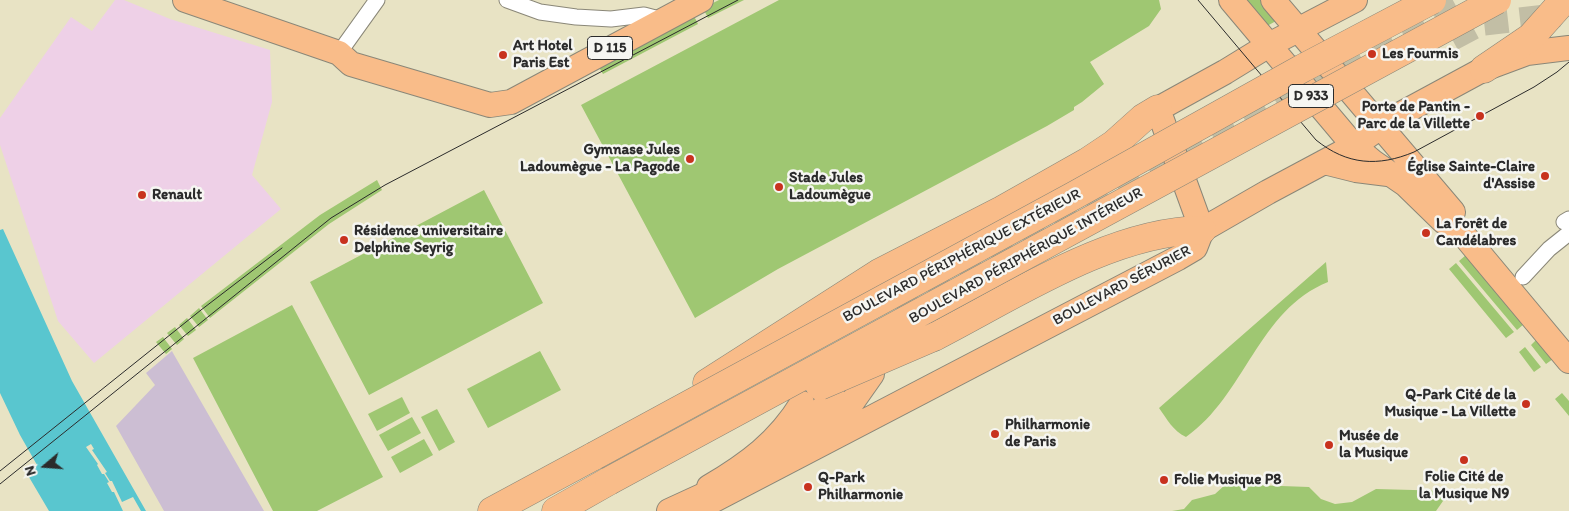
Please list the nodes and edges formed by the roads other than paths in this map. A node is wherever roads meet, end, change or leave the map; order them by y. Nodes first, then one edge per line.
1 (185, 0) edge
2 (377, 0) edge
3 (507, 0) edge
4 (701, 0) edge
5 (1231, 0) edge
6 (1273, 0) edge
7 (1355, 0) edge
8 (1432, 0) edge
9 (1497, 0) edge
10 (1564, 0) edge
11 (663, 20) junction
12 (1298, 30) junction
13 (1268, 46) junction
14 (1569, 48) edge
15 (339, 53) junction
16 (1484, 69) junction
17 (1158, 108) junction
18 (1380, 127) junction
19 (1151, 139) dead end
20 (1354, 146) junction
21 (1324, 162) junction
22 (1392, 175) junction
23 (1567, 225) edge
24 (1202, 230) junction
25 (1463, 234) junction
26 (1523, 277) dead end
27 (1569, 361) edge
28 (872, 374) dead end
29 (834, 396) dead end
30 (802, 403) dead end
31 (658, 421) junction
32 (823, 443) junction
33 (677, 445) junction
34 (492, 511) edge
35 (556, 511) edge
36 (678, 511) edge

1 - 15 main road, D 115
2 - 15 street
3 - 11 street
4 - 11 main road, D 115
5 - 13 main road, D 933
6 - 12 main road, D 933
7 - 12 main road
8 - 31 highway, BOULEVARD PÉRIPHÉRIQUE EXTÉRIEUR, bridge
9 - 33 highway, BOULEVARD PÉRIPHÉRIQUE INTÉRIEUR, bridge
10 - 16 highway
11 - 15 main road, D 115
12 - 13 main road
12 - 18 main road, D 933
13 - 17 main road
13 - 20 main road, D 933
14 - 16 main road, BOULEVARD SÉRURIER
16 - 18 main road, BOULEVARD SÉRURIER
17 - 19 main road
17 - 24 main road
17 - 31 highway, bridge
18 - 20 main road, BOULEVARD SÉRURIER
18 - 25 main road
20 - 21 main road, BOULEVARD SÉRURIER
20 - 22 main road
21 - 22 main road
21 - 24 main road, BOULEVARD SÉRURIER
22 - 25 main road
23 - 26 street
24 - 32 main road, BOULEVARD SÉRURIER
24 - 33 highway, bridge
25 - 27 main road
28 - 32 main road
29 - 36 main road
30 - 36 main road
31 - 34 highway, BOULEVARD PÉRIPHÉRIQUE EXTÉRIEUR, bridge
32 - 36 main road, BOULEVARD SÉRURIER
33 - 35 highway, BOULEVARD PÉRIPHÉRIQUE INTÉRIEUR, bridge

